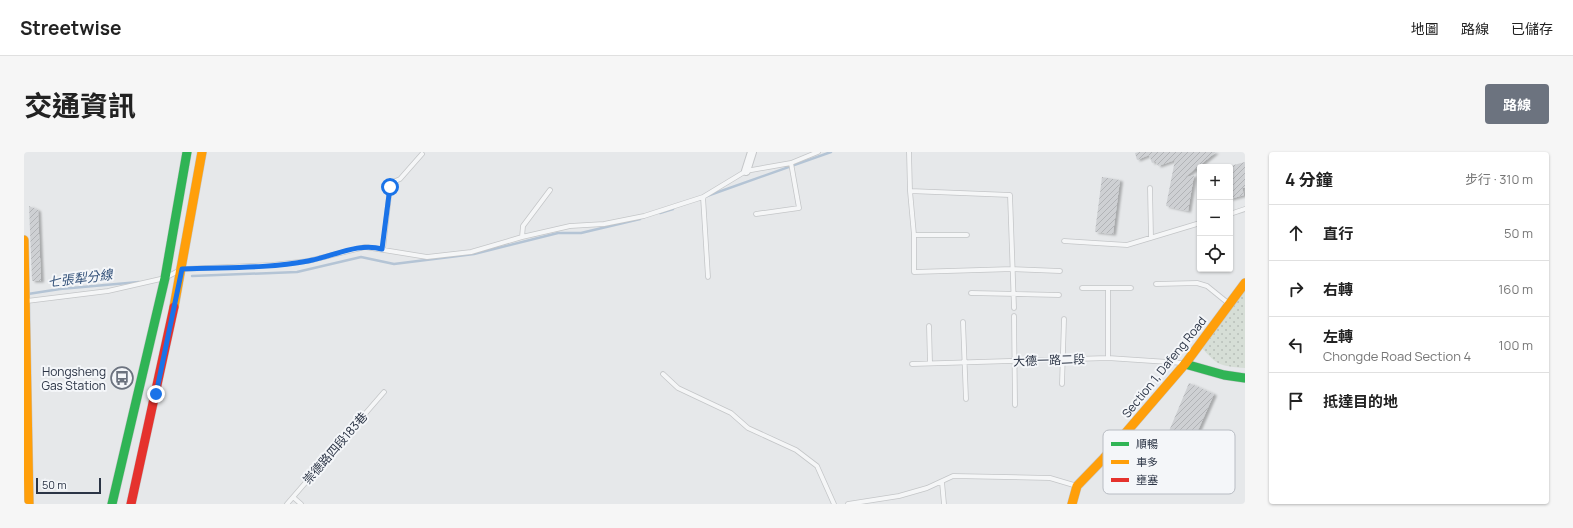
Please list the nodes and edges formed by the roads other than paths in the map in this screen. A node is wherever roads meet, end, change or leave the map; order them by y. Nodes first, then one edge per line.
1 (187, 152) edge
2 (202, 152) edge
3 (752, 152) edge
4 (818, 152) edge
5 (909, 152) edge
6 (422, 154) dead end
7 (790, 163) junction
8 (746, 171) junction
9 (1150, 188) dead end
10 (550, 190) dead end
11 (910, 191) junction
12 (703, 197) junction
13 (1245, 209) edge
14 (1233, 213) edge
15 (756, 214) dead end
16 (1197, 224) edge
17 (914, 235) junction
18 (967, 235) dead end
19 (522, 237) junction
20 (1151, 238) junction
21 (24, 240) edge
22 (1064, 242) dead end
23 (382, 249) junction
24 (24, 257) edge
25 (182, 269) junction
26 (1013, 269) junction
27 (1060, 271) dead end
28 (708, 277) dead end
29 (165, 278) junction
30 (1245, 282) edge
31 (1156, 284) dead end
32 (1082, 288) dead end
33 (1108, 288) junction
34 (1131, 288) dead end
35 (970, 293) dead end
36 (1014, 294) junction
37 (1059, 295) dead end
38 (24, 301) edge
39 (1230, 305) junction
40 (1014, 308) dead end
41 (1014, 316) dead end
42 (1064, 319) dead end
43 (963, 322) dead end
44 (929, 326) dead end
45 (1108, 358) junction
46 (1062, 359) junction
47 (1015, 361) junction
48 (964, 362) junction
49 (912, 364) dead end
50 (930, 364) junction
51 (1185, 364) junction
52 (662, 374) dead end
53 (1245, 378) edge
54 (1062, 384) dead end
55 (384, 392) dead end
56 (966, 399) dead end
57 (1015, 405) dead end
58 (1128, 430) edge
59 (1103, 459) edge
60 (942, 482) junction
61 (1077, 486) junction
62 (293, 497) junction
63 (29, 504) edge
64 (112, 504) edge
65 (131, 504) edge
66 (287, 504) edge
67 (301, 504) edge
68 (834, 504) edge
69 (848, 504) edge
70 (944, 504) edge
71 (1072, 504) edge

1 - 29 street
2 - 25 street
3 - 8 street
4 - 7 lane
5 - 11 lane
6 - 23 lane
7 - 8 lane
7 - 15 lane
8 - 12 lane
9 - 20 lane
10 - 19 lane
11 - 17 lane
11 - 26 lane
12 - 19 lane
12 - 28 lane
13 - 14 lane
16 - 20 lane
17 - 18 lane
17 - 26 lane
19 - 23 lane
20 - 22 lane
21 - 24 street
23 - 25 lane
24 - 38 street
25 - 29 lane
25 - 65 street
26 - 27 lane
26 - 36 lane
29 - 38 lane
29 - 64 street
30 - 39 street, Section 1, Dafeng Road
31 - 39 lane
32 - 33 lane
33 - 34 lane
33 - 45 lane
35 - 36 lane
36 - 37 lane
36 - 40 lane
38 - 63 street
39 - 51 street, Section 1, Dafeng Road
41 - 47 lane
42 - 46 lane
43 - 48 lane
44 - 50 lane
45 - 46 lane, 大德一路二段
45 - 51 lane, 大德一路二段
46 - 47 lane, 大德一路二段
46 - 54 lane
47 - 48 lane, 大德一路二段
47 - 57 lane
48 - 50 lane, 大德一路二段
48 - 56 lane
49 - 50 lane, 大德一路二段
51 - 53 street
51 - 58 street, Section 1, Dafeng Road
52 - 68 lane
55 - 62 lane, 崇德路四段183巷
59 - 61 street, Section 1, Dafeng Road
60 - 61 lane
60 - 69 lane
60 - 70 lane
61 - 71 street, Section 1, Dafeng Road
62 - 66 lane, 崇德路四段183巷
62 - 67 lane

